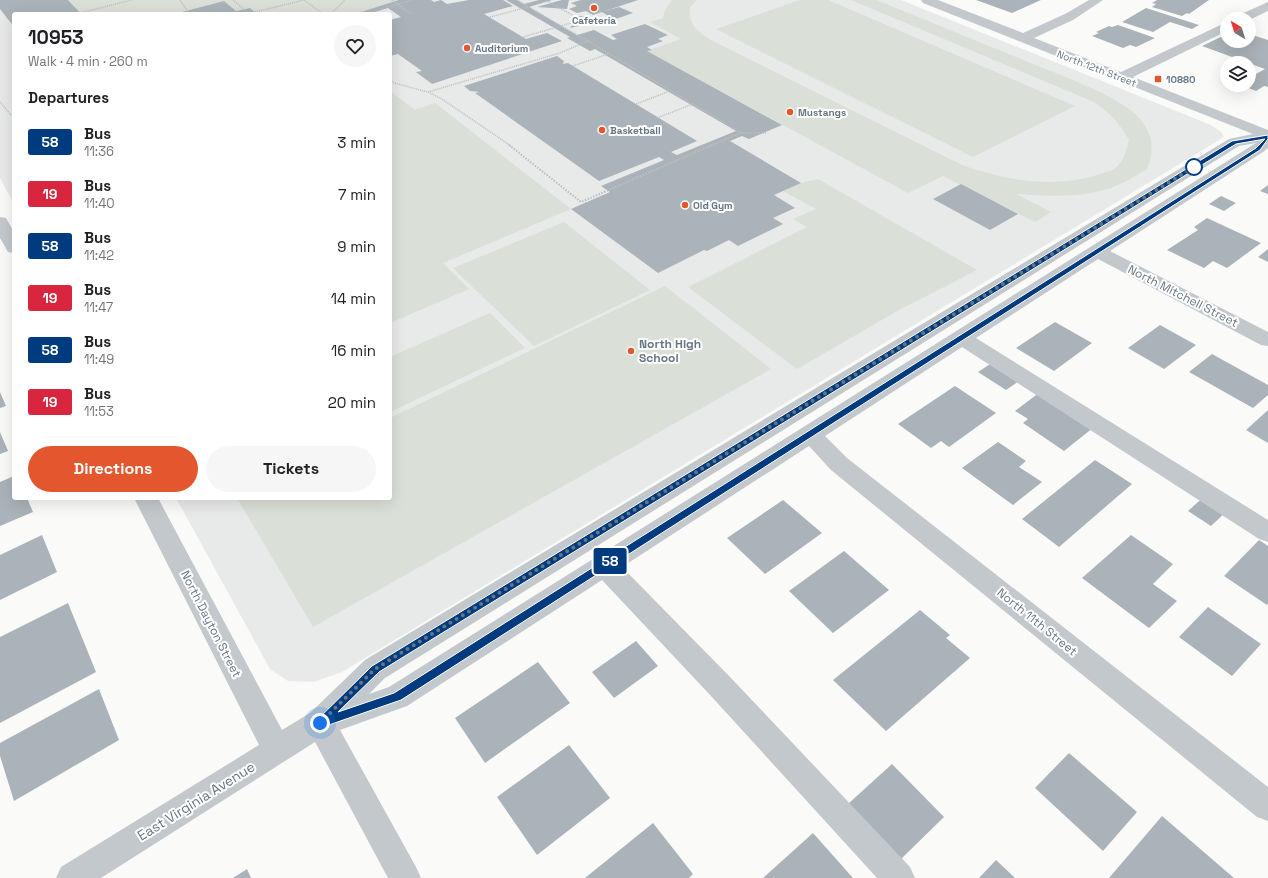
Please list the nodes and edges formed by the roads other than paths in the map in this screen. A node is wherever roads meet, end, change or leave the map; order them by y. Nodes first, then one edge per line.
1 (927, 0) edge
2 (1098, 0) edge
3 (1268, 6) edge
4 (1256, 12) edge
5 (1220, 30) edge
6 (1023, 38) junction
7 (1122, 77) junction
8 (1268, 137) edge
9 (0, 222) edge
10 (12, 244) edge
11 (1098, 252) junction
12 (962, 338) junction
13 (1268, 340) edge
14 (810, 434) junction
15 (147, 500) edge
16 (1268, 532) edge
17 (604, 565) junction
18 (320, 723) junction
19 (277, 750) junction
20 (1268, 806) edge
21 (72, 878) edge
22 (405, 878) edge
23 (899, 878) edge

1 - 6 street, North 12th Street
2 - 6 street
3 - 4 street
5 - 7 street
6 - 7 street, North 12th Street
7 - 8 street, North 12th Street
8 - 11 street, East Virginia Avenue
8 - 18 street, East Virginia Avenue
9 - 10 street
11 - 12 street, East Virginia Avenue
11 - 13 street, North Mitchell Street
12 - 14 street, East Virginia Avenue
12 - 16 street
14 - 17 street, East Virginia Avenue
14 - 20 street, North 11th Street
15 - 19 street, North Dayton Street
17 - 18 street, East Virginia Avenue
17 - 23 street
18 - 19 street, East Virginia Avenue
18 - 22 street
19 - 21 street, East Virginia Avenue

